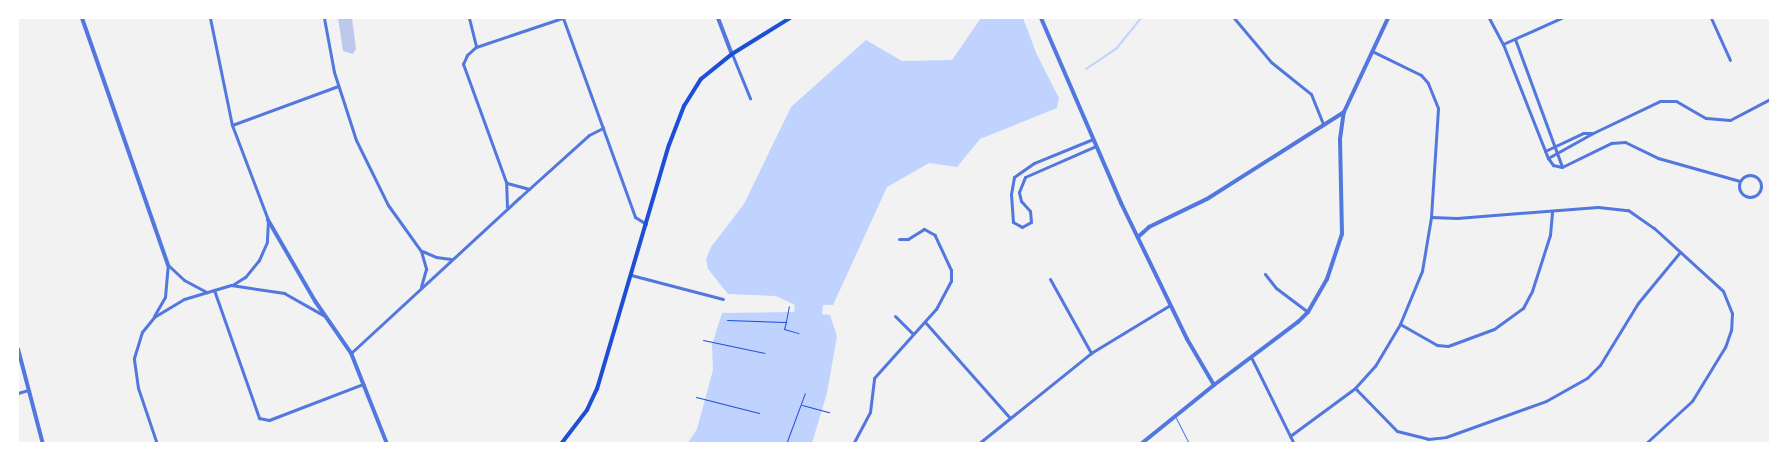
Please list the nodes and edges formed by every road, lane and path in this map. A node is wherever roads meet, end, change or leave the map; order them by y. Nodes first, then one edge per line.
1 (82, 18) edge
2 (210, 18) edge
3 (324, 18) edge
4 (469, 18) edge
5 (562, 18) edge
6 (718, 18) edge
7 (790, 18) edge
8 (1041, 18) edge
9 (1234, 18) edge
10 (1388, 18) edge
11 (1488, 18) edge
12 (1561, 18) edge
13 (1711, 18) edge
14 (1515, 39) junction
15 (1503, 44) junction
16 (476, 47) junction
17 (1372, 51) junction
18 (732, 54) junction
19 (1730, 60) dead end
20 (338, 86) junction
21 (750, 98) dead end
22 (1770, 99) edge
23 (1344, 112) junction
24 (1323, 123) junction
25 (232, 124) junction
26 (603, 128) junction
27 (1593, 133) junction
28 (1093, 139) junction
29 (1096, 146) junction
30 (1554, 146) junction
31 (1545, 151) junction
32 (1557, 154) junction
33 (1548, 158) junction
34 (1562, 167) junction
35 (1740, 181) junction
36 (506, 182) junction
37 (529, 189) junction
38 (506, 209) junction
39 (1552, 211) junction
40 (1430, 217) junction
41 (268, 220) junction
42 (646, 224) junction
43 (1138, 237) junction
44 (899, 239) dead end
45 (421, 250) junction
46 (1680, 252) junction
47 (452, 259) junction
48 (168, 265) junction
49 (1265, 274) dead end
50 (631, 275) junction
51 (1050, 279) dead end
52 (231, 285) junction
53 (420, 288) junction
54 (214, 290) junction
55 (207, 292) junction
56 (723, 299) dead end
57 (1170, 305) junction
58 (789, 306) dead end
59 (1308, 312) junction
60 (323, 315) junction
61 (895, 316) dead end
62 (154, 317) junction
63 (727, 320) dead end
64 (786, 322) junction
65 (925, 322) junction
66 (1400, 324) junction
67 (798, 333) dead end
68 (913, 334) junction
69 (703, 340) dead end
70 (18, 349) edge
71 (352, 353) junction
72 (1091, 353) junction
73 (764, 354) dead end
74 (1252, 359) junction
75 (364, 383) junction
76 (1214, 385) junction
77 (1355, 388) junction
78 (28, 390) junction
79 (18, 393) edge
80 (805, 393) dead end
81 (696, 397) dead end
82 (801, 405) junction
83 (829, 412) dead end
84 (759, 413) dead end
85 (1175, 416) junction
86 (1009, 417) junction
87 (1290, 436) junction
88 (1189, 443) edge
89 (43, 444) edge
90 (156, 444) edge
91 (387, 444) edge
92 (561, 444) edge
93 (786, 444) edge
94 (853, 444) edge
95 (978, 444) edge
96 (1141, 444) edge
97 (1193, 444) edge
98 (1294, 444) edge
99 (1646, 444) edge

1 - 48 street
2 - 25 street
3 - 20 street
4 - 16 street
5 - 16 street
5 - 26 street
6 - 18 street
7 - 18 main road
8 - 28 street
9 - 24 street
10 - 17 street
11 - 15 street
12 - 14 street
13 - 19 street
14 - 15 street
14 - 30 street
15 - 31 street
16 - 36 street
17 - 23 street
17 - 40 street
18 - 21 street
18 - 42 main road
20 - 25 street
20 - 45 street
22 - 27 street
23 - 24 street
23 - 59 street
24 - 43 street
25 - 41 street
26 - 37 street
26 - 42 street
27 - 30 street
27 - 32 street
28 - 29 street
28 - 29 street
29 - 43 street
30 - 31 street
30 - 32 street
31 - 33 street
32 - 33 street
32 - 34 street
33 - 34 street
34 - 35 street
35 - 35 street
36 - 37 street
36 - 38 street
37 - 38 street
38 - 47 street
39 - 40 street
39 - 46 street
39 - 66 street
40 - 66 street
41 - 52 street
41 - 60 street
42 - 50 main road
43 - 57 street
44 - 65 street
45 - 47 street
45 - 53 street
46 - 77 street
46 - 99 street
47 - 53 street
48 - 55 street
48 - 62 street
49 - 59 street
50 - 56 street
50 - 92 main road
51 - 72 street
52 - 54 street
52 - 60 street
53 - 71 street
54 - 55 street
54 - 75 street
55 - 62 street
57 - 72 street
57 - 76 street
58 - 64 path
59 - 74 street
60 - 71 street
61 - 68 street
62 - 90 street
63 - 64 path
64 - 67 path
65 - 68 street
65 - 86 street
66 - 77 street
68 - 94 street
69 - 73 path
70 - 78 street
71 - 75 street
72 - 86 street
74 - 76 street
74 - 87 street
75 - 91 street
76 - 85 street
77 - 87 street
78 - 79 street
78 - 89 street
80 - 82 path
81 - 84 path
82 - 83 path
82 - 93 path
85 - 88 lane
85 - 96 street
86 - 95 street
87 - 98 street
88 - 97 lane

